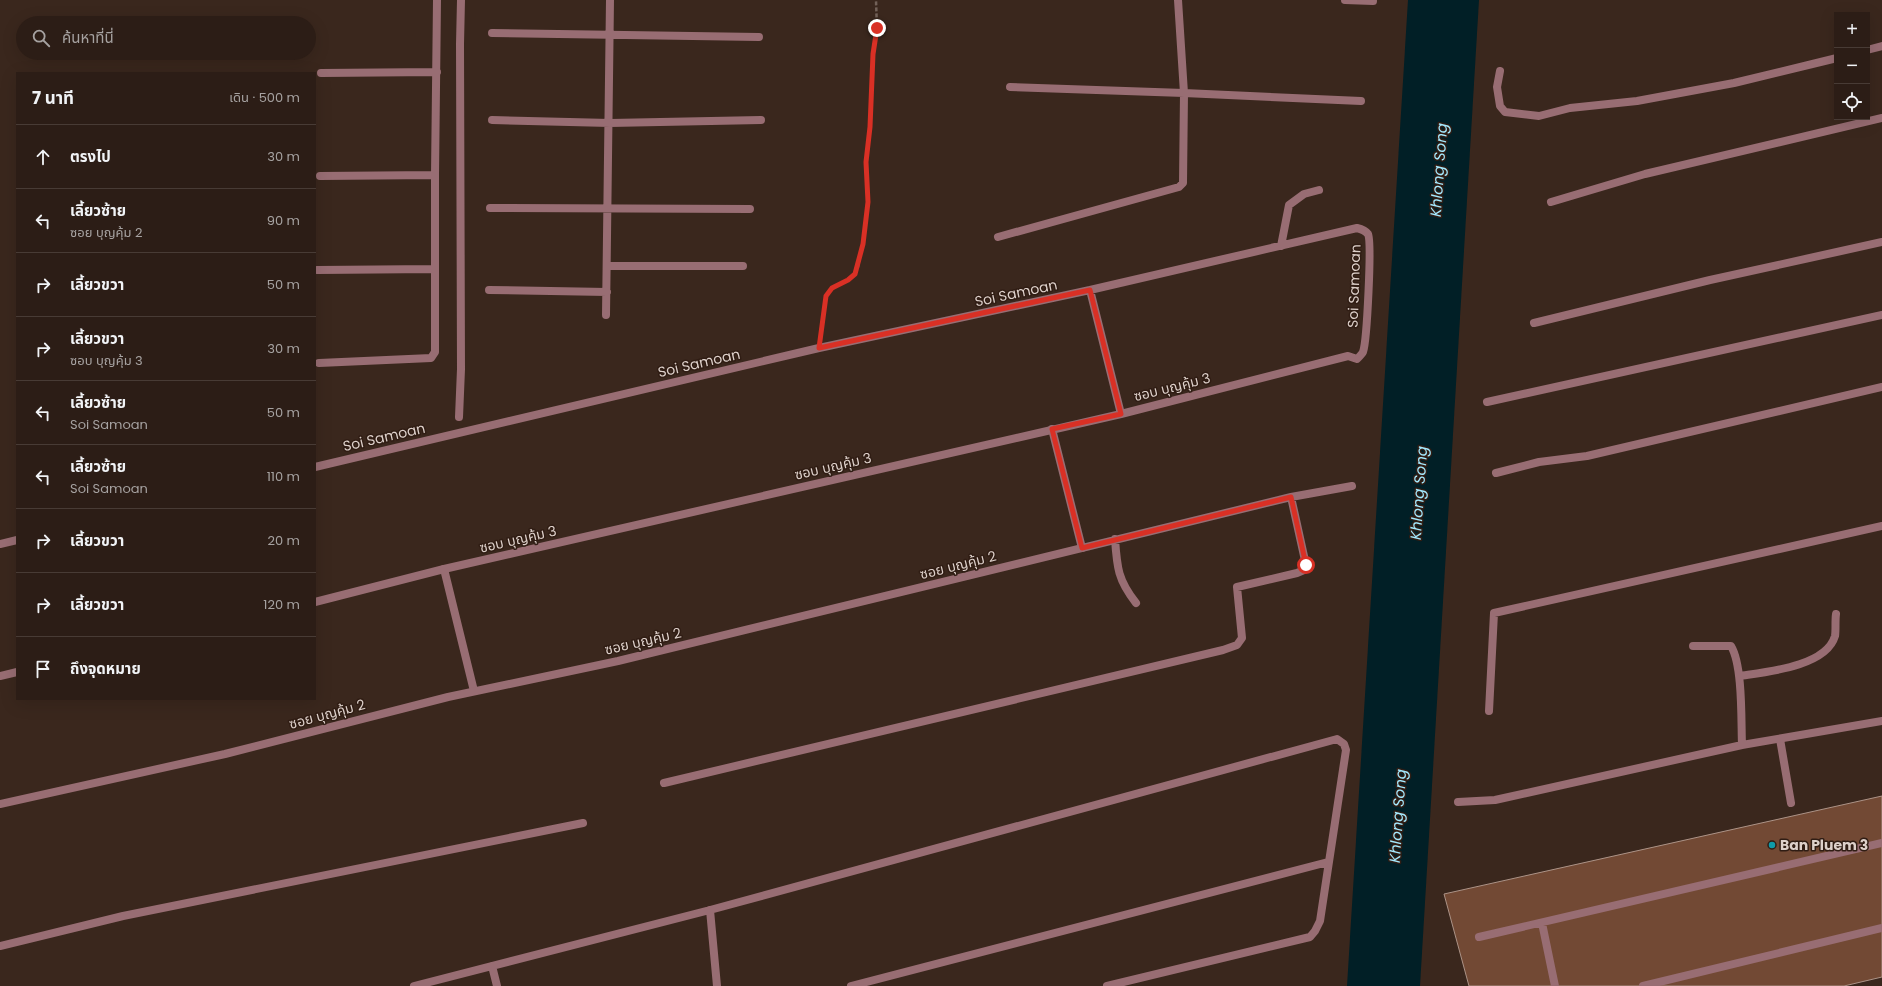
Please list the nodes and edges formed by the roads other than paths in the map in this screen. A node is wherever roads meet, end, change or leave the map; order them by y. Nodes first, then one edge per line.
1 (437, 0) edge
2 (461, 0) edge
3 (610, 0) edge
4 (1178, 0) edge
5 (1345, 0) edge
6 (1373, 1) edge
7 (492, 34) dead end
8 (610, 36) junction
9 (759, 37) dead end
10 (1882, 46) edge
11 (1870, 49) edge
12 (1834, 59) edge
13 (1500, 71) dead end
14 (437, 72) junction
15 (321, 73) dead end
16 (1010, 87) dead end
17 (1184, 92) junction
18 (1362, 101) dead end
19 (1882, 118) edge
20 (492, 120) dead end
21 (761, 120) dead end
22 (610, 123) junction
23 (435, 175) junction
24 (320, 176) dead end
25 (1319, 190) dead end
26 (1551, 202) dead end
27 (490, 208) dead end
28 (608, 208) junction
29 (750, 209) dead end
30 (998, 237) dead end
31 (1882, 242) edge
32 (1281, 246) junction
33 (607, 266) junction
34 (743, 266) dead end
35 (435, 269) junction
36 (318, 270) dead end
37 (489, 290) dead end
38 (1090, 290) junction
39 (607, 292) junction
40 (606, 315) dead end
41 (1882, 315) edge
42 (1534, 323) dead end
43 (1357, 359) joint
44 (319, 363) dead end
45 (1882, 387) edge
46 (1487, 402) dead end
47 (1121, 414) junction
48 (460, 417) dead end
49 (1052, 429) junction
50 (316, 467) edge
51 (1496, 473) dead end
52 (1352, 486) dead end
53 (1291, 497) junction
54 (1882, 526) edge
55 (16, 540) edge
56 (1115, 540) junction
57 (0, 544) edge
58 (1082, 548) junction
59 (444, 569) junction
60 (316, 602) edge
61 (1136, 603) dead end
62 (1836, 614) dead end
63 (1693, 646) dead end
64 (16, 672) edge
65 (0, 676) edge
66 (1739, 676) junction
67 (474, 691) junction
68 (1489, 711) dead end
69 (1882, 720) edge
70 (1780, 739) junction
71 (1742, 745) junction
72 (664, 783) dead end
73 (1458, 802) dead end
74 (1791, 803) dead end
75 (0, 804) edge
76 (583, 823) dead end
77 (1882, 844) edge
78 (1328, 862) junction
79 (710, 910) junction
80 (1542, 923) junction
81 (1882, 928) edge
82 (1480, 938) dead end
83 (0, 946) edge
84 (492, 966) junction
85 (414, 986) edge
86 (497, 986) edge
87 (717, 986) edge
88 (851, 986) edge
89 (1107, 986) edge
90 (1555, 986) edge
91 (1643, 986) edge

1 - 14 street
2 - 48 street
3 - 8 street
4 - 17 street
5 - 6 street
7 - 8 street
8 - 9 street
8 - 22 street
10 - 11 street
12 - 13 street
14 - 15 street
14 - 23 street
16 - 17 street
17 - 18 street
17 - 30 street
19 - 26 street
20 - 22 street
21 - 22 street
22 - 28 street
23 - 24 street
23 - 35 street
25 - 32 street
27 - 28 street
28 - 29 street
28 - 33 street
31 - 42 street
32 - 38 street, Soi Samoan
32 - 43 street, Soi Samoan
33 - 34 street
33 - 39 street
35 - 36 street
35 - 44 street
37 - 39 street
38 - 47 street
38 - 50 street, Soi Samoan
39 - 40 street
41 - 46 street
43 - 47 street, ซอบ บุญคุ้ม 3
45 - 51 street
47 - 49 street, ซอบ บุญคุ้ม 3
49 - 58 street
49 - 59 street, ซอบ บุญคุ้ม 3
52 - 53 street, ซอย บุญคุ้ม 2
53 - 56 street, ซอย บุญคุ้ม 2
53 - 72 street
54 - 68 street
55 - 57 street
56 - 58 street, ซอย บุญคุ้ม 2
56 - 61 street
58 - 67 street, ซอย บุญคุ้ม 2
59 - 60 street, ซอบ บุญคุ้ม 3
59 - 67 street
62 - 66 street
63 - 66 street
64 - 65 street
66 - 71 street
67 - 75 street, ซอย บุญคุ้ม 2
69 - 70 street
70 - 71 street
70 - 74 street
71 - 73 street
76 - 83 street
77 - 80 street
78 - 79 street
78 - 88 street
78 - 89 street
79 - 84 street
79 - 87 street
80 - 82 street
80 - 90 street
81 - 91 street
84 - 85 street
84 - 86 street

